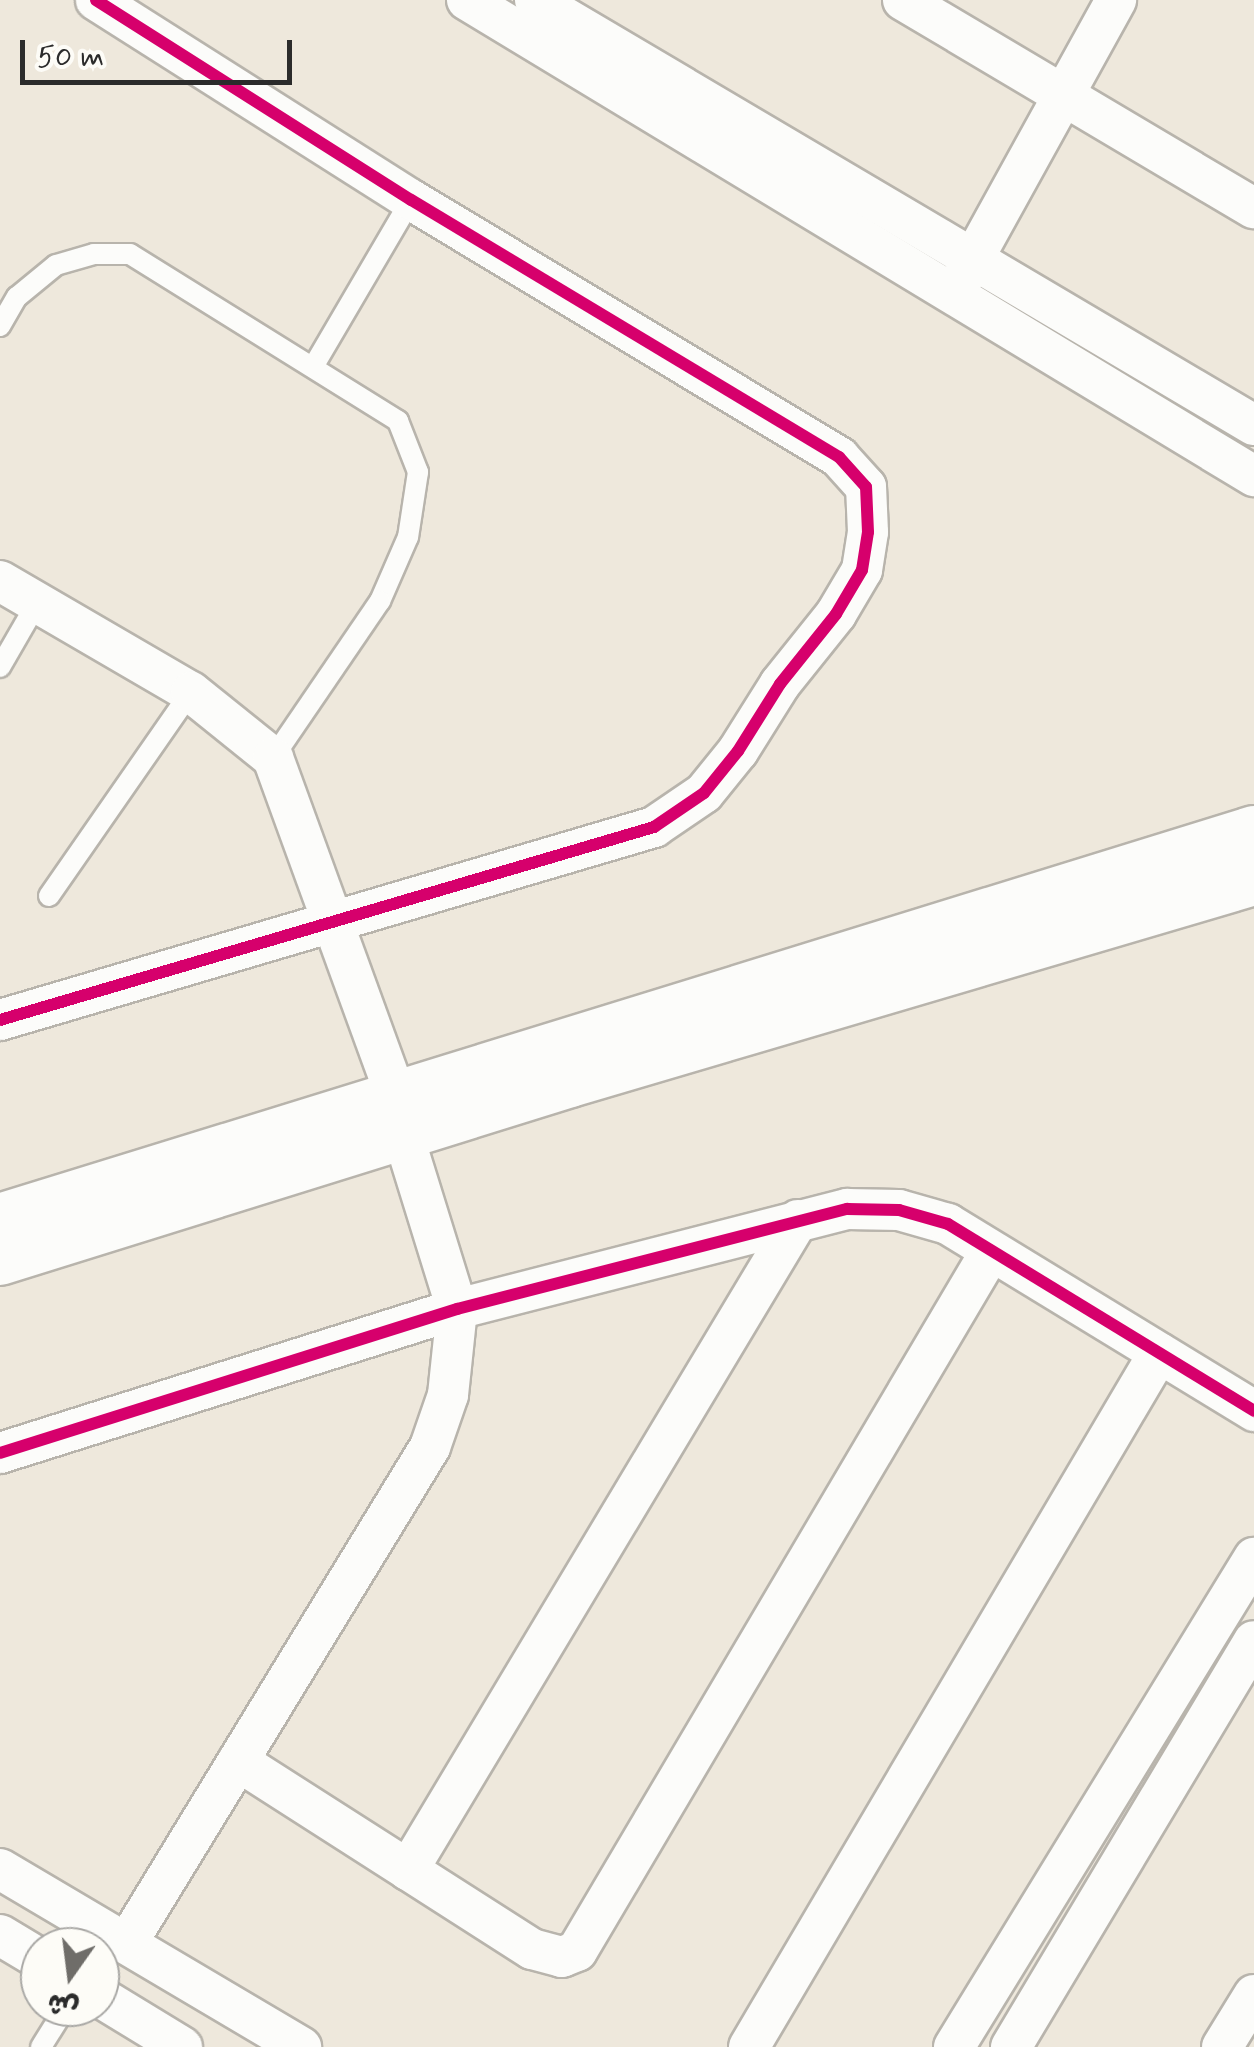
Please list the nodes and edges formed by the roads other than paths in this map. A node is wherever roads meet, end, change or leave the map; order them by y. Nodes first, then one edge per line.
1 (96, 0) edge
2 (467, 0) edge
3 (535, 0) edge
4 (903, 0) edge
5 (1116, 0) edge
6 (1064, 94) junction
7 (412, 200) junction
8 (1254, 208) edge
9 (974, 258) junction
10 (954, 294) junction
11 (0, 326) edge
12 (313, 367) junction
13 (1254, 424) edge
14 (1254, 476) edge
15 (0, 581) edge
16 (37, 603) junction
17 (0, 667) edge
18 (191, 692) junction
19 (274, 758) junction
20 (1254, 831) edge
21 (1254, 880) edge
22 (49, 896) dead end
23 (331, 919) junction
24 (0, 1020) edge
25 (400, 1117) junction
26 (0, 1220) edge
27 (798, 1220) junction
28 (991, 1251) junction
29 (0, 1260) edge
30 (457, 1308) junction
31 (1159, 1353) junction
32 (1254, 1411) edge
33 (0, 1453) edge
34 (1254, 1558) edge
35 (1254, 1642) edge
36 (238, 1761) junction
37 (0, 1869) edge
38 (408, 1870) junction
39 (128, 1943) junction
40 (1254, 1994) edge
41 (120, 2008) edge
42 (182, 2047) edge
43 (301, 2047) edge
44 (749, 2047) edge
45 (954, 2047) edge
46 (1011, 2047) edge
47 (1222, 2047) edge

1 - 7 street
2 - 10 street
3 - 9 street
4 - 6 street
5 - 6 street
6 - 8 street
6 - 9 street
7 - 12 lane
7 - 23 street
9 - 10 street
9 - 13 street
10 - 14 street
11 - 12 lane
12 - 19 lane
15 - 16 street
16 - 17 lane
16 - 18 street
18 - 19 street
18 - 22 lane
19 - 23 street
20 - 25 street
21 - 25 street
23 - 24 street
23 - 25 street
25 - 26 street
25 - 29 street
25 - 30 street
27 - 28 street
27 - 30 street
27 - 38 street
28 - 31 street
28 - 38 street
30 - 33 street
30 - 36 street
31 - 32 street
31 - 44 street
34 - 45 street
35 - 46 street
36 - 38 street
36 - 39 street
37 - 39 street
39 - 43 street
40 - 47 street
41 - 42 street

